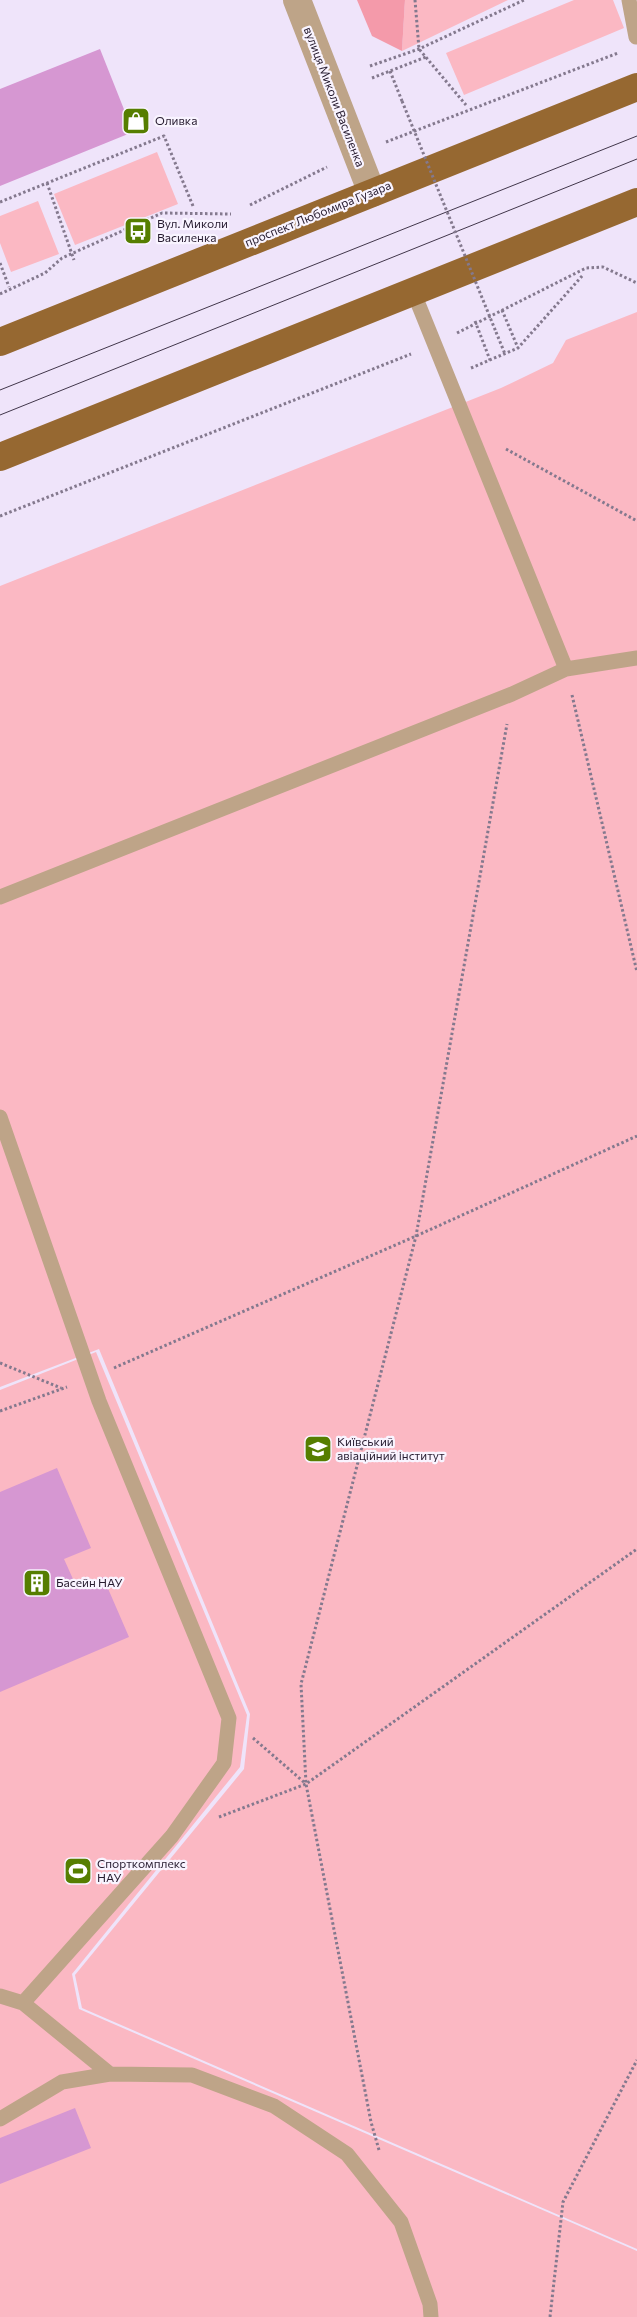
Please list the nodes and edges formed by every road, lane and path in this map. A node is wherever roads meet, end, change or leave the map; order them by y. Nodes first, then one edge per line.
1 (297, 0) edge
2 (414, 0) edge
3 (524, 0) edge
4 (630, 0) edge
5 (636, 37) edge
6 (419, 49) junction
7 (619, 52) dead end
8 (426, 57) junction
9 (370, 66) dead end
10 (390, 71) junction
11 (372, 78) dead end
12 (637, 87) edge
13 (466, 105) dead end
14 (356, 153) junction
15 (47, 183) junction
16 (372, 193) junction
17 (0, 202) edge
18 (637, 202) edge
19 (194, 206) dead end
20 (249, 206) dead end
21 (240, 210) dead end
22 (72, 254) junction
23 (74, 260) dead end
24 (0, 263) edge
25 (583, 275) dead end
26 (637, 283) edge
27 (9, 287) dead end
28 (413, 291) junction
29 (0, 294) edge
30 (502, 310) dead end
31 (475, 321) dead end
32 (0, 342) edge
33 (434, 345) junction
34 (518, 348) junction
35 (505, 354) junction
36 (490, 360) junction
37 (448, 378) junction
38 (469, 429) junction
39 (0, 457) edge
40 (0, 516) edge
41 (637, 521) edge
42 (637, 658) edge
43 (566, 669) junction
44 (512, 694) junction
45 (0, 897) edge
46 (637, 972) edge
47 (0, 1117) edge
48 (637, 1136) edge
49 (416, 1236) junction
50 (0, 1363) edge
51 (90, 1378) junction
52 (61, 1388) junction
53 (0, 1411) edge
54 (637, 1549) edge
55 (229, 1718) junction
56 (306, 1784) junction
57 (216, 1818) dead end
58 (0, 1996) edge
59 (23, 2003) junction
60 (637, 2060) edge
61 (110, 2074) junction
62 (0, 2119) edge
63 (382, 2158) dead end
64 (431, 2317) edge
65 (550, 2317) edge

1 - 14 street, вулиця Миколи Василенка
2 - 6 path
3 - 6 path
4 - 5 lane
6 - 8 path
6 - 9 path
7 - 14 path
8 - 10 path
8 - 13 path
10 - 11 path
10 - 35 path, bridge
12 - 16 main road, проспект Любомира Гузара
14 - 16 street, вулиця Миколи Василенка
14 - 20 path
15 - 17 path
15 - 19 path
15 - 22 path
16 - 32 main road, проспект Любомира Гузара
18 - 28 main road
21 - 22 path
22 - 23 path
22 - 29 path
24 - 27 path
25 - 34 path
26 - 33 path
28 - 33 lane
28 - 39 main road
30 - 34 path
31 - 36 path
33 - 37 lane
33 - 40 path
34 - 35 path
35 - 36 path
36 - 37 path
37 - 38 lane
38 - 41 path
38 - 43 lane
42 - 43 lane
43 - 44 lane
43 - 46 path
44 - 45 lane
44 - 49 path
47 - 51 lane
48 - 49 path
49 - 51 path
49 - 56 path
50 - 52 path
51 - 52 path
51 - 55 lane
52 - 53 path
54 - 56 path
55 - 56 path
55 - 59 lane
56 - 57 path
56 - 63 path
58 - 59 lane
59 - 61 lane
60 - 65 path
61 - 62 lane
61 - 64 lane

